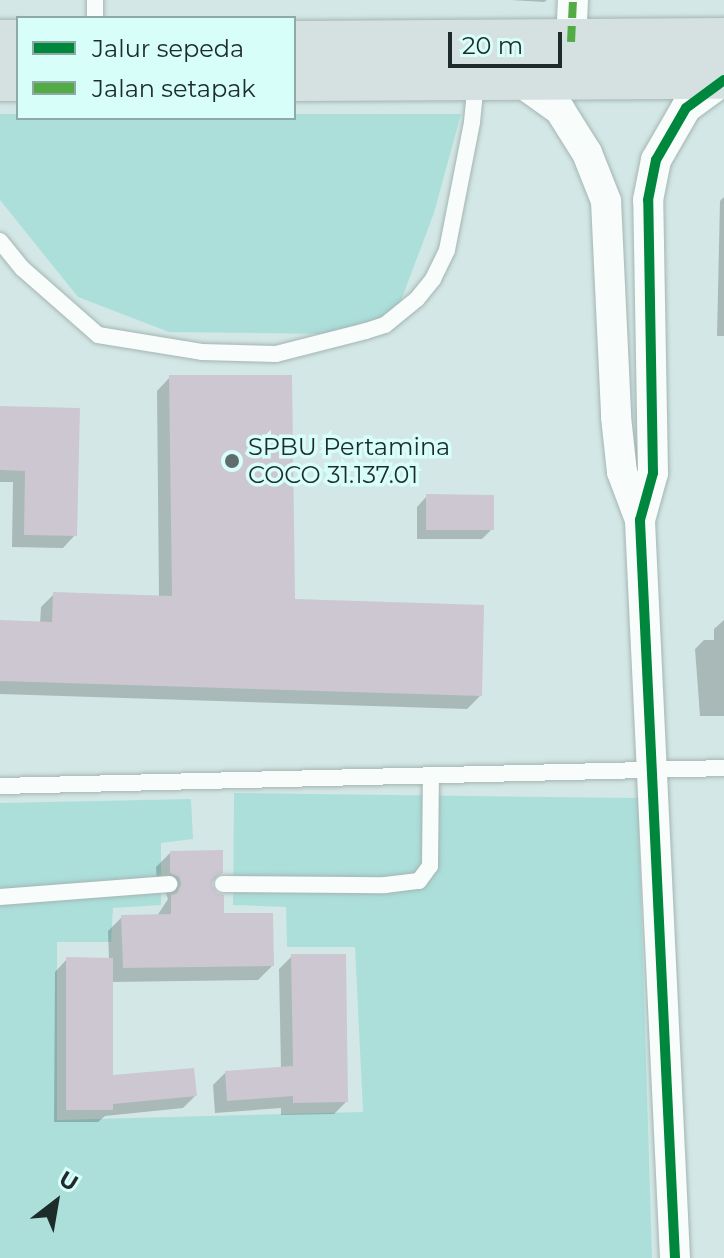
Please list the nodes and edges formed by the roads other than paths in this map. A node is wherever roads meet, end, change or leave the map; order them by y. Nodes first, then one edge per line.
1 (572, 21) edge
2 (724, 40) edge
3 (296, 43) edge
4 (490, 67) junction
5 (724, 78) edge
6 (296, 79) edge
7 (648, 200) junction
8 (606, 201) junction
9 (0, 241) edge
10 (640, 520) junction
11 (724, 768) edge
12 (653, 770) junction
13 (431, 777) junction
14 (0, 786) edge
15 (170, 884) dead end
16 (223, 884) dead end
17 (0, 897) edge
18 (675, 1258) edge

1 - 2 highway
1 - 4 highway
3 - 4 highway
4 - 5 highway
4 - 6 highway
4 - 8 street
4 - 9 lane
5 - 7 street
7 - 8 street
7 - 10 street
8 - 10 street
10 - 12 street
11 - 12 lane
12 - 13 lane
12 - 18 street
13 - 14 lane
13 - 16 lane
15 - 17 lane

